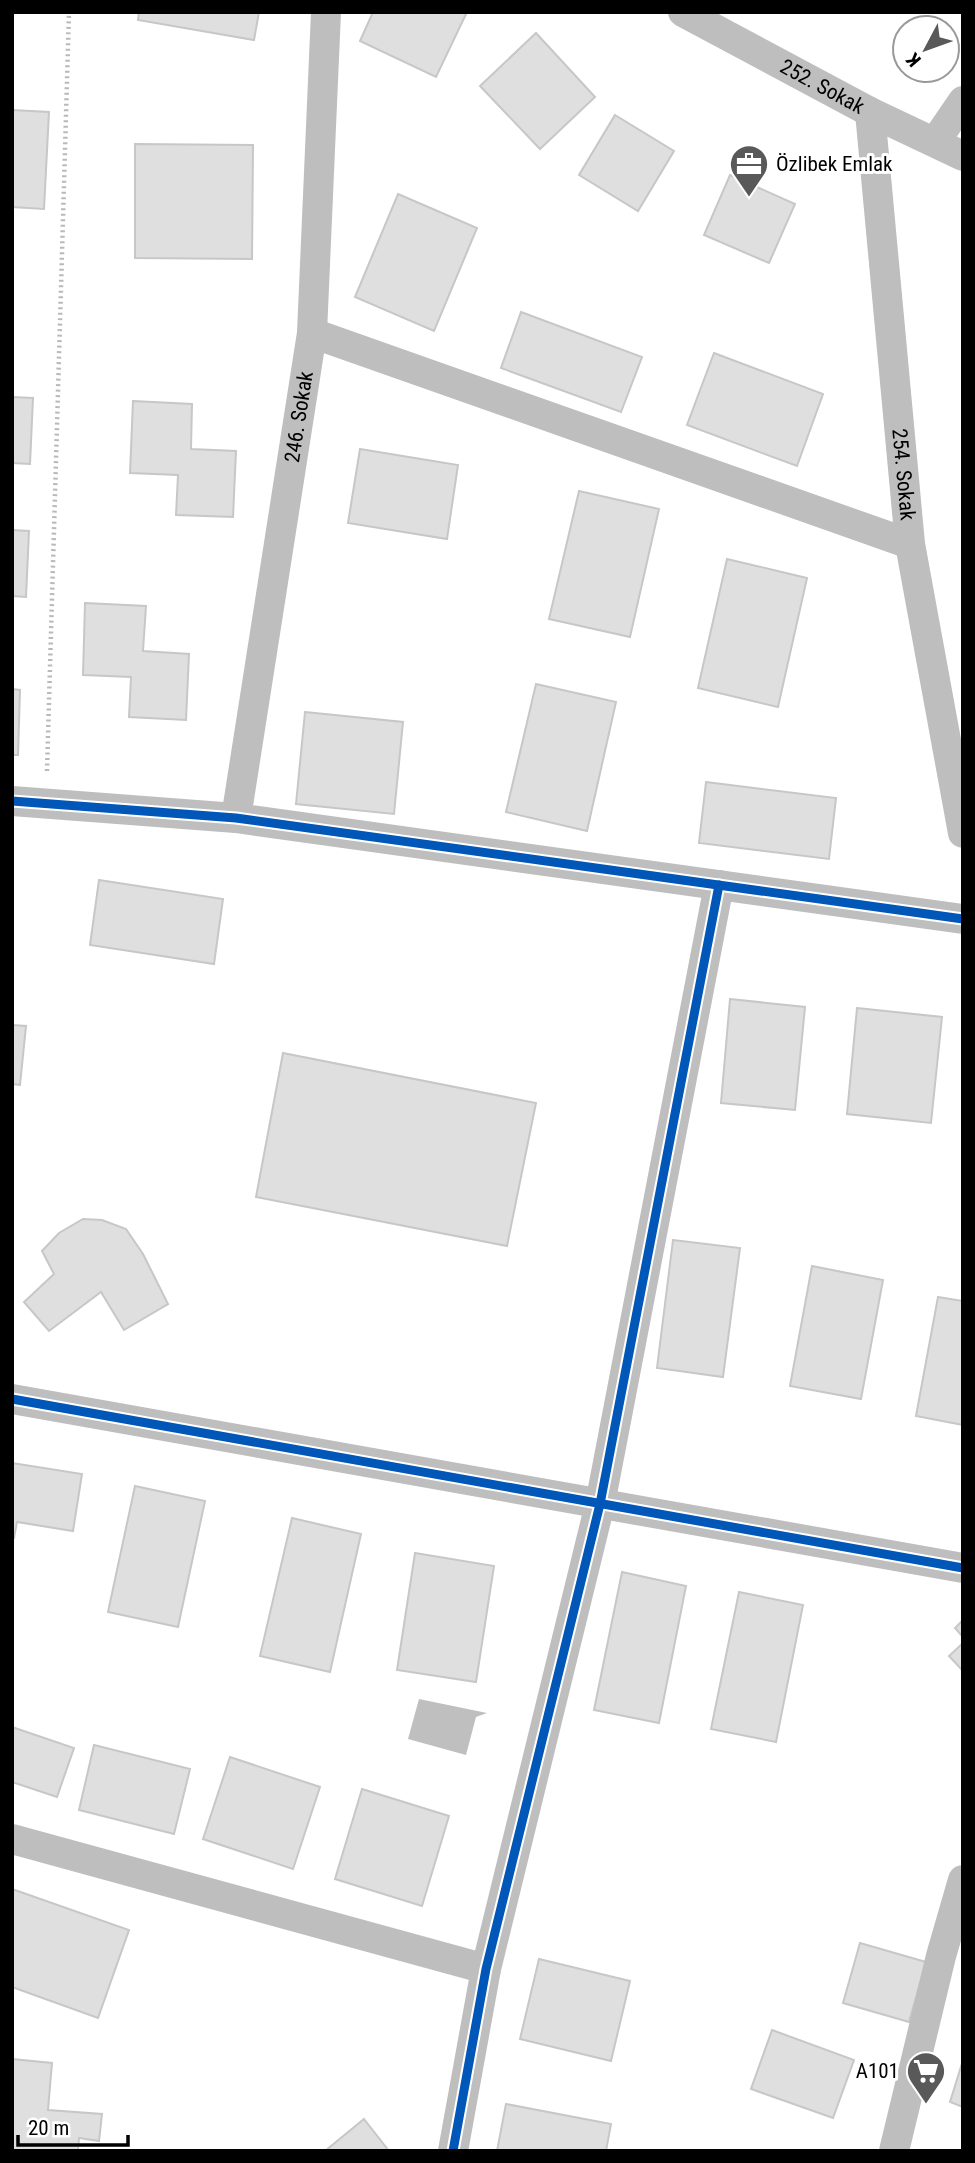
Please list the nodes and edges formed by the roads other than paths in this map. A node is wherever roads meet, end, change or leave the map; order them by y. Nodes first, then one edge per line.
1 (327, 12) edge
2 (683, 12) edge
3 (963, 101) edge
4 (870, 112) junction
5 (935, 142) junction
6 (963, 156) edge
7 (312, 333) junction
8 (910, 544) junction
9 (12, 801) edge
10 (236, 818) junction
11 (963, 833) edge
12 (719, 885) junction
13 (963, 919) edge
14 (12, 1399) edge
15 (600, 1504) junction
16 (963, 1569) edge
17 (12, 1839) edge
18 (963, 1880) edge
19 (952, 1961) edge
20 (486, 1969) junction
21 (453, 2151) edge
22 (894, 2151) edge

1 - 7 street, 246. Sokak
2 - 4 street, 252. Sokak
3 - 5 street
4 - 5 street, 252. Sokak
4 - 8 street, 254. Sokak
5 - 6 street, 252. Sokak
7 - 8 street
7 - 10 street, 246. Sokak
8 - 11 street, 254. Sokak
9 - 10 street
10 - 12 street
12 - 13 street
12 - 15 street
14 - 15 street
15 - 16 street
15 - 20 street
17 - 20 street
18 - 19 street
19 - 22 street
20 - 21 street

